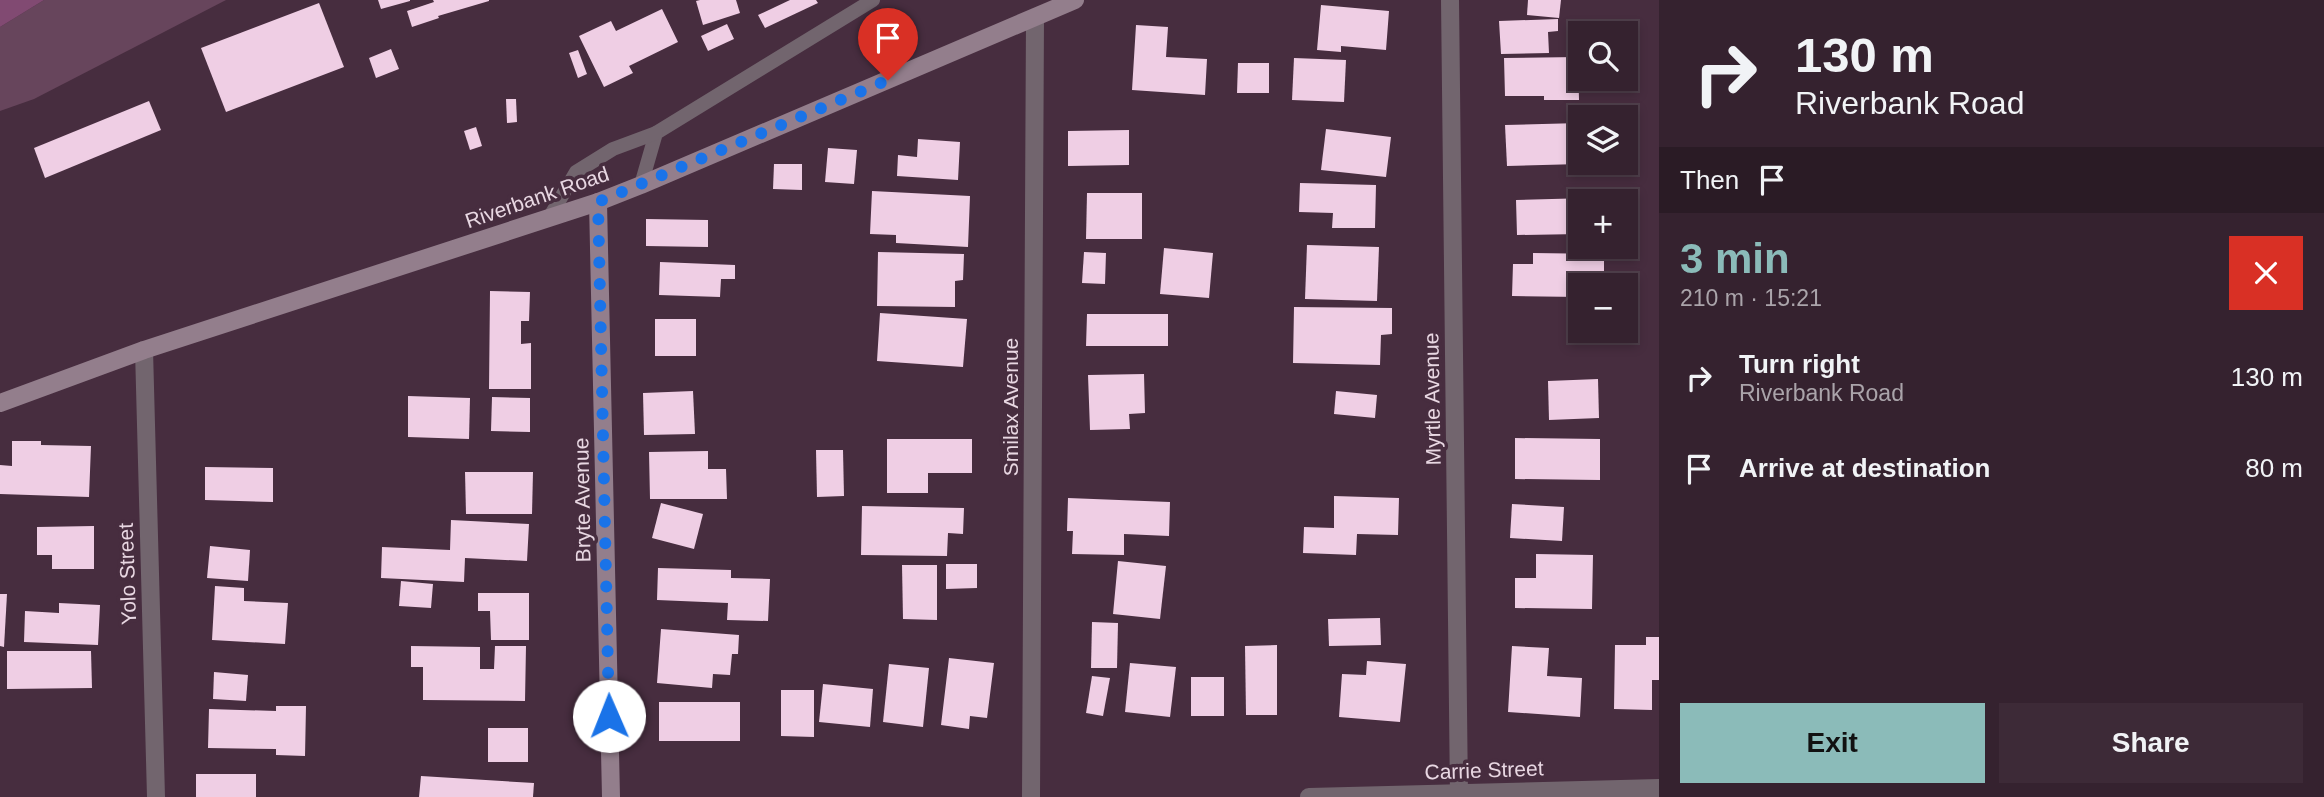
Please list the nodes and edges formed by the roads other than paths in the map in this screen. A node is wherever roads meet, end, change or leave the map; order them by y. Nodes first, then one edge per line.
1 (873, 0) edge
2 (1075, 0) edge
3 (1450, 0) edge
4 (1035, 18) junction
5 (656, 133) junction
6 (641, 185) junction
7 (598, 202) junction
8 (550, 218) junction
9 (144, 350) junction
10 (0, 403) edge
11 (1659, 788) edge
12 (1459, 795) edge
13 (156, 797) edge
14 (611, 797) edge
15 (1031, 797) edge
16 (1309, 797) edge

1 - 5 lane
2 - 4 street, Riverbank Road
3 - 12 street, Myrtle Avenue
4 - 6 street, Riverbank Road
4 - 15 street, Smilax Avenue
5 - 6 lane
5 - 8 lane
6 - 7 street, Riverbank Road
7 - 8 street, Riverbank Road
7 - 14 street, Bryte Avenue
8 - 9 street, Riverbank Road
9 - 10 street, Riverbank Road
9 - 13 street, Yolo Street
11 - 12 street, Carrie Street
12 - 16 street, Carrie Street

